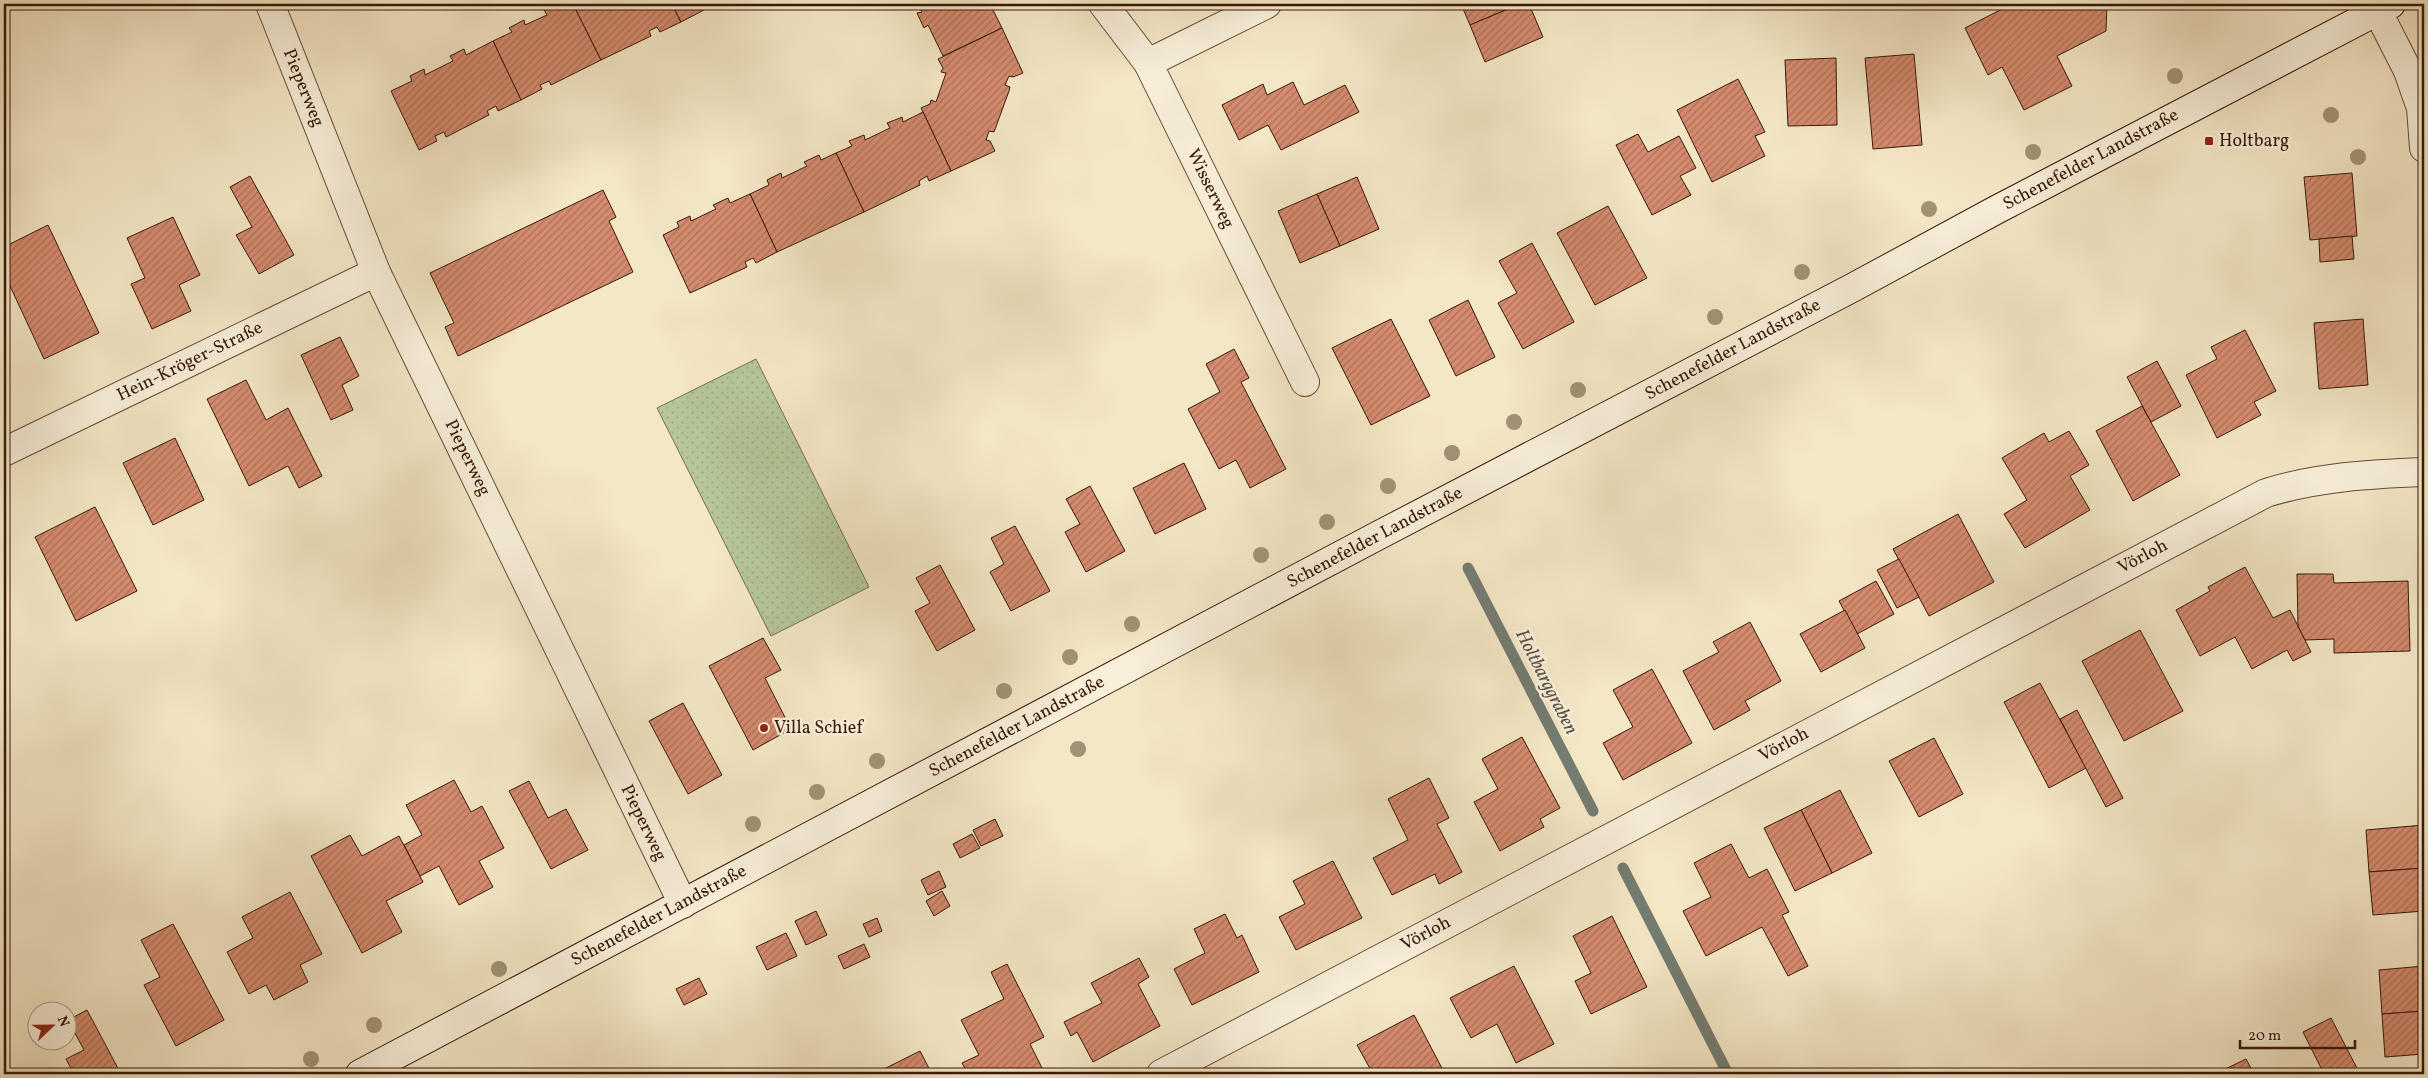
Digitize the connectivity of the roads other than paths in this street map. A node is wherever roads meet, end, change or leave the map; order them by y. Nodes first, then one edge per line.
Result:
1 (270, 4) edge
2 (1103, 4) edge
3 (1267, 4) edge
4 (2384, 7) edge
5 (1148, 63) junction
6 (2424, 148) edge
7 (376, 272) junction
8 (1305, 382) dead end
9 (4, 452) edge
10 (2424, 472) edge
11 (683, 904) junction
12 (360, 1074) edge
13 (1162, 1074) edge

1 - 7 street, Pieperweg
2 - 5 street, Wisserweg
3 - 5 street
4 - 6 street
4 - 11 street, Schenefelder Landstraße
5 - 8 street, Wisserweg
7 - 9 street, Hein-Kröger-Straße
7 - 11 street, Pieperweg
10 - 13 street, Vörloh
11 - 12 street, Schenefelder Landstraße

